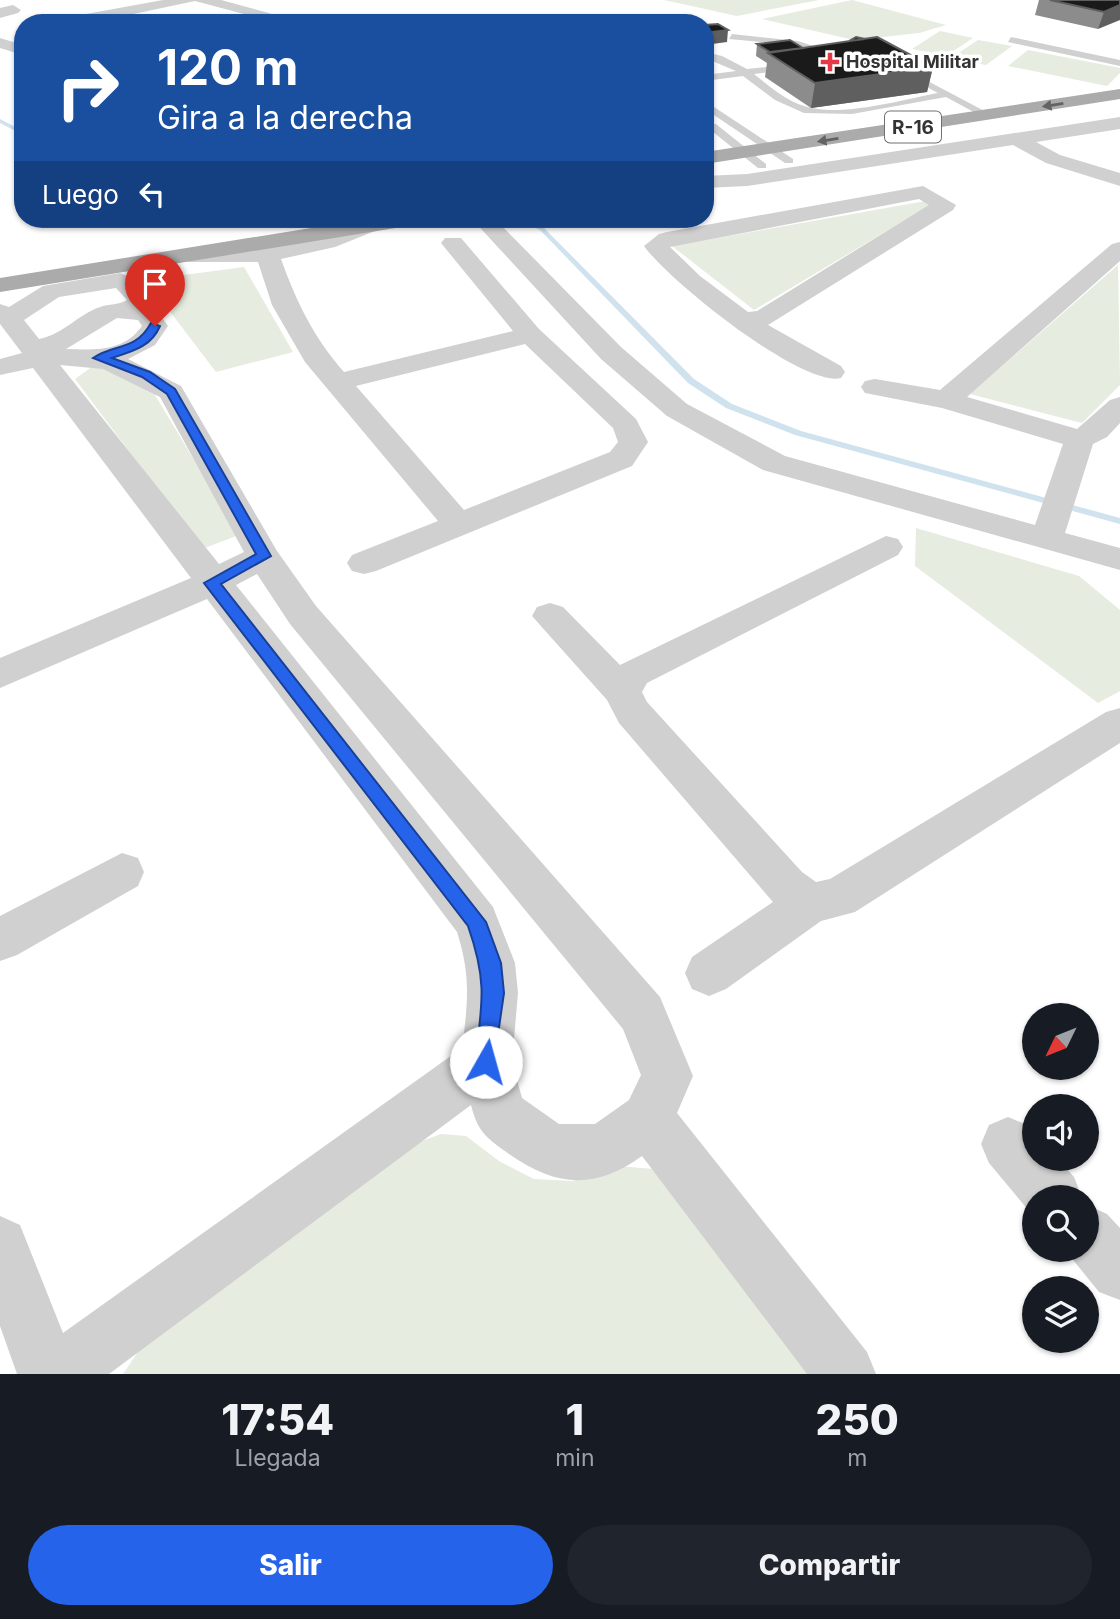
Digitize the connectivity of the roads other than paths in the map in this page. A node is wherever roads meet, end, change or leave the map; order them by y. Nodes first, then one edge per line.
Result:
1 (188, 0) edge
2 (202, 0) edge
3 (111, 14) edge
4 (260, 14) edge
5 (732, 37) dead end
6 (1011, 40) dead end
7 (714, 57) edge
8 (819, 62) edge
9 (1120, 62) edge
10 (807, 64) edge
11 (897, 68) edge
12 (744, 73) junction
13 (714, 77) edge
14 (1120, 94) edge
15 (944, 95) junction
16 (714, 111) edge
17 (1120, 113) edge
18 (987, 116) junction
19 (730, 123) junction
20 (1120, 123) edge
21 (714, 126) edge
22 (714, 132) edge
23 (1015, 138) junction
24 (745, 152) junction
25 (714, 157) edge
26 (766, 157) junction
27 (876, 161) junction
28 (714, 171) edge
29 (1114, 174) edge
30 (714, 182) edge
31 (923, 192) junction
32 (238, 228) edge
33 (348, 228) edge
34 (363, 228) edge
35 (491, 228) edge
36 (453, 243) dead end
37 (189, 255) junction
38 (1117, 255) edge
39 (268, 256) junction
40 (0, 268) edge
41 (53, 284) junction
42 (3, 305) edge
43 (131, 310) junction
44 (745, 320) junction
45 (530, 335) junction
46 (23, 357) edge
47 (98, 358) junction
48 (831, 372) dead end
49 (339, 382) junction
50 (875, 387) dead end
51 (946, 401) junction
52 (1120, 406) edge
53 (1080, 439) junction
54 (1056, 514) junction
55 (457, 523) junction
56 (886, 547) dead end
57 (1083, 549) junction
58 (264, 556) junction
59 (1120, 559) edge
60 (364, 563) dead end
61 (1120, 580) edge
62 (212, 583) junction
63 (550, 616) dead end
64 (0, 674) edge
65 (622, 691) junction
66 (1120, 723) edge
67 (122, 872) dead end
68 (810, 903) junction
69 (0, 940) edge
70 (709, 973) dead end
71 (486, 1062) junction
72 (648, 1119) junction
73 (1007, 1144) dead end
74 (1043, 1185) edge
75 (0, 1245) edge
76 (1099, 1247) edge
77 (1120, 1271) edge
78 (48, 1374) edge
79 (58, 1374) edge
80 (845, 1374) edge

1 - 3 street
2 - 4 street
5 - 8 lane
6 - 9 lane
7 - 12 lane
10 - 12 lane
11 - 15 lane
12 - 13 lane
12 - 15 lane
14 -> 18 main road, R-16
15 - 18 lane
16 - 19 lane
17 - 26 main road, R-16
18 -> 26 main road, R-16
19 - 21 lane
19 - 26 lane
20 - 23 street
22 - 24 lane
23 - 27 street
23 - 29 street
24 - 25 main road, R-16
24 - 26 main road, R-16
26 - 28 main road, R-16
27 - 30 street
27 - 31 street
31 - 44 street
31 - 44 street
32 - 40 main road
33 - 37 main road
34 - 39 street
35 - 54 street
36 - 45 street
37 - 39 street
37 - 41 main road
38 - 51 street
39 - 49 street
41 - 42 street
41 - 42 main road
41 - 43 street
42 - 46 street
43 - 46 street
43 - 47 street
44 - 48 street
45 - 49 street
45 - 55 street
46 - 47 street
46 - 62 street
47 - 58 street
49 - 55 street
50 - 51 street
51 - 53 street
52 - 53 street
53 - 54 street
54 - 57 street
55 - 60 street
56 - 65 street
57 - 59 street
57 - 61 street
58 - 62 street
58 - 72 street
62 - 64 street
62 - 71 street
63 - 65 street
65 - 68 street
66 - 68 street
67 - 69 street
68 - 70 street
71 - 72 street
71 - 79 street
72 - 80 street
73 - 74 street
75 - 78 street
76 - 77 street

